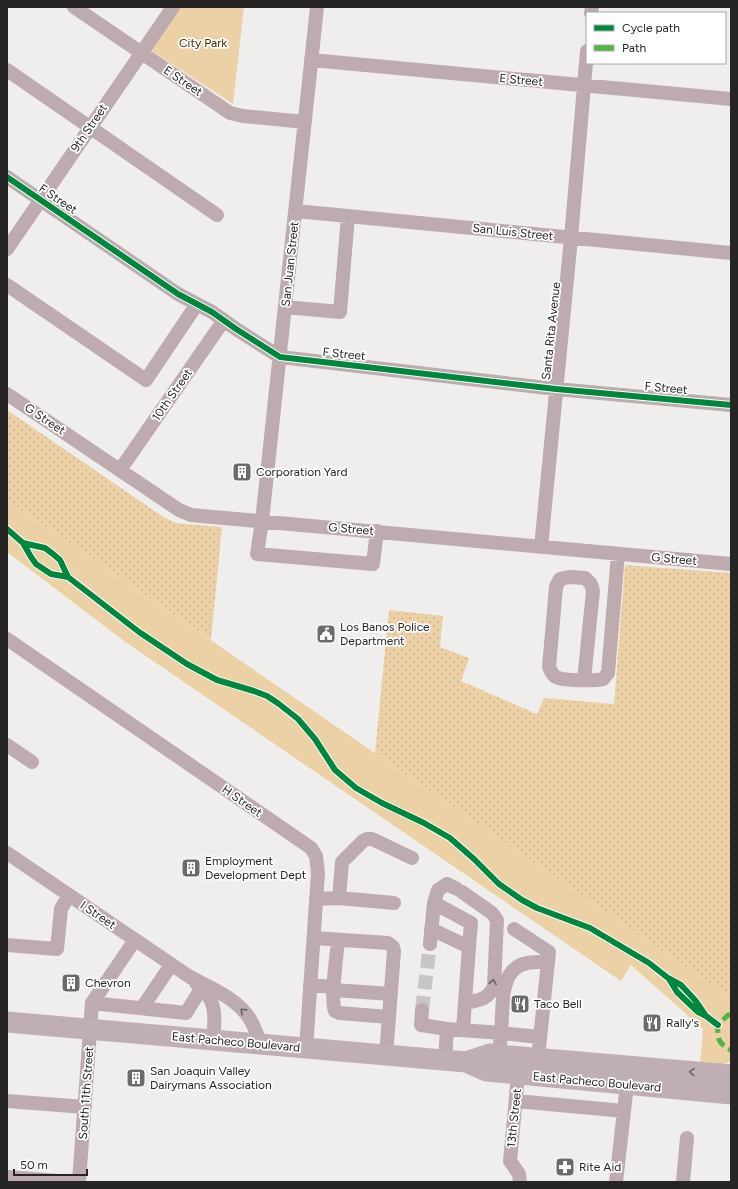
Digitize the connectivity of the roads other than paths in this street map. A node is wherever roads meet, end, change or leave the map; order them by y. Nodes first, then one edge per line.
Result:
1 (74, 7) edge
2 (173, 7) edge
3 (317, 7) edge
4 (141, 52) junction
5 (311, 60) junction
6 (586, 60) edge
7 (7, 70) edge
8 (583, 86) junction
9 (731, 99) edge
10 (305, 122) junction
11 (90, 127) junction
12 (7, 177) edge
13 (40, 200) junction
14 (296, 211) junction
15 (217, 215) dead end
16 (348, 216) junction
17 (571, 238) junction
18 (7, 249) edge
19 (731, 253) edge
20 (7, 285) edge
21 (197, 304) junction
22 (285, 307) junction
23 (224, 320) junction
24 (280, 357) junction
25 (556, 389) junction
26 (7, 394) edge
27 (731, 404) edge
28 (120, 470) junction
29 (262, 520) junction
30 (376, 531) junction
31 (541, 547) junction
32 (618, 554) junction
33 (731, 564) edge
34 (7, 639) edge
35 (584, 680) junction
36 (7, 745) edge
37 (32, 762) dead end
38 (7, 852) edge
39 (412, 858) dead end
40 (69, 895) junction
41 (339, 898) junction
42 (316, 899) junction
43 (394, 903) dead end
44 (434, 903) junction
45 (431, 929) junction
46 (514, 929) dead end
47 (314, 938) junction
48 (135, 940) junction
49 (338, 940) junction
50 (7, 944) edge
51 (430, 944) tunnel mouth
52 (469, 947) junction
53 (548, 963) junction
54 (171, 965) junction
55 (190, 978) junction
56 (310, 985) junction
57 (334, 988) junction
58 (201, 989) junction
59 (391, 994) junction
60 (92, 1003) junction
61 (465, 1003) junction
62 (142, 1008) junction
63 (422, 1010) tunnel mouth
64 (389, 1017) junction
65 (7, 1022) edge
66 (90, 1029) junction
67 (448, 1029) junction
68 (463, 1030) junction
69 (501, 1033) junction
70 (540, 1037) junction
71 (213, 1040) junction
72 (261, 1044) junction
73 (306, 1049) junction
74 (499, 1055) junction
75 (386, 1056) junction
76 (538, 1058) junction
77 (445, 1061) junction
78 (466, 1062) junction
79 (594, 1064) junction
80 (518, 1075) junction
81 (731, 1075) edge
82 (627, 1085) junction
83 (731, 1094) edge
84 (7, 1101) edge
85 (516, 1101) junction
86 (85, 1107) junction
87 (624, 1111) junction
88 (687, 1138) dead end
89 (7, 1177) edge
90 (73, 1182) edge
91 (79, 1182) edge
92 (520, 1182) edge
93 (616, 1182) edge
94 (683, 1182) edge

1 - 4 street, E Street
2 - 4 street, 9th Street
3 - 5 street, San Juan Street
4 - 10 street, E Street
4 - 11 street, 9th Street
5 - 8 street, E Street
5 - 10 street, San Juan Street
6 - 8 street, Santa Rita Avenue
7 - 11 street
8 - 9 street, E Street
8 - 17 street, Santa Rita Avenue
10 - 14 street, San Juan Street
11 - 13 street, 9th Street
11 - 15 street
12 - 13 street, F Street
13 - 18 street, 9th Street
13 - 21 street, F Street
14 - 16 street, San Luis Street
14 - 22 street, San Juan Street
16 - 17 street, San Luis Street
16 - 22 street
17 - 19 street, San Luis Street
17 - 25 street, Santa Rita Avenue
20 - 21 street
21 - 23 street, F Street
22 - 24 street, San Juan Street
23 - 24 street, F Street
23 - 28 street, 10th Street
24 - 25 street, F Street
24 - 29 street, San Juan Street
25 - 27 street, F Street
25 - 31 street, Santa Rita Avenue
26 - 28 street, G Street
28 - 29 street, G Street
29 - 30 street, G Street
29 - 30 street, San Juan Street
30 - 31 street, G Street
31 - 32 street, G Street
32 - 33 street, G Street
32 - 35 street
34 - 42 street, H Street
35 - 35 street
36 - 37 street
38 - 40 street, I Street
39 - 41 street
40 - 48 street, I Street
40 - 50 street
41 - 42 street
41 - 43 street
42 - 47 street, H Street
44 - 45 street
44 - 52 street
61 -> 44 street
45 - 51 street
45 - 52 street
46 - 53 street
47 - 49 street
47 - 56 street, H Street
48 - 54 street, I Street
48 - 60 street
49 - 57 street
49 - 59 street
52 - 61 street
53 - 69 street
53 - 70 street
54 - 55 street, I Street
54 - 62 street
55 - 58 street, I Street
72 -> 55 street, I Street
56 - 57 street
56 - 73 street, H Street
57 - 59 street
57 - 64 street
58 - 62 street
58 - 71 street, I Street
59 - 64 street
60 - 62 street
60 - 66 street, South 11th Street
61 - 68 street
63 - 67 street
64 - 75 street
65 - 66 highway, East Pacheco Boulevard
66 - 71 highway, East Pacheco Boulevard
66 - 86 street, South 11th Street
67 - 68 street
67 - 77 street
68 - 69 street
69 - 70 street
69 - 74 street
70 - 76 street
71 - 72 highway, East Pacheco Boulevard
72 - 73 highway, East Pacheco Boulevard
73 - 75 highway, East Pacheco Boulevard
74 - 76 highway, East Pacheco Boulevard
74 - 78 highway, East Pacheco Boulevard
75 - 77 highway, East Pacheco Boulevard
76 - 79 highway, East Pacheco Boulevard
77 - 78 highway, East Pacheco Boulevard
78 - 80 highway, East Pacheco Boulevard
79 - 80 highway
81 -> 79 highway, East Pacheco Boulevard
80 - 82 highway, East Pacheco Boulevard
80 - 85 street, 13th Street
82 - 83 highway, East Pacheco Boulevard
82 - 87 street
84 - 86 street
85 - 87 street
85 - 92 street, 13th Street
86 - 91 street, South 11th Street
87 - 93 street
88 - 94 street
89 - 90 street

